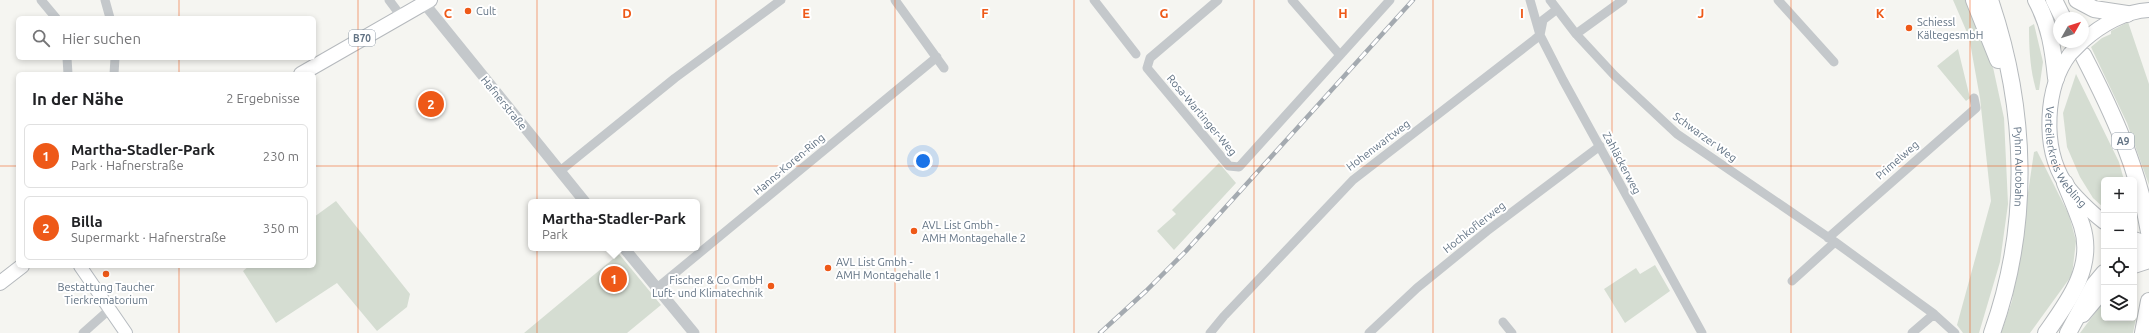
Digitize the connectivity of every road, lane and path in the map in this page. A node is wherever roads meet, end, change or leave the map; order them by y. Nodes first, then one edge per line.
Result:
1 (41, 0) edge
2 (105, 0) edge
3 (389, 0) edge
4 (781, 0) edge
5 (895, 0) edge
6 (1094, 0) edge
7 (1218, 0) edge
8 (1292, 0) edge
9 (1390, 0) edge
10 (1530, 0) edge
11 (1550, 0) edge
12 (1623, 0) edge
13 (1778, 0) edge
14 (1974, 0) edge
15 (1990, 0) edge
16 (2036, 0) edge
17 (2054, 0) edge
18 (2077, 0) edge
19 (427, 2) edge
20 (1556, 10) junction
21 (2149, 10) edge
22 (2061, 12) edge
23 (2127, 14) junction
24 (54, 16) edge
25 (109, 16) edge
26 (401, 16) junction
27 (1576, 34) junction
28 (1540, 35) junction
29 (2089, 39) edge
30 (2079, 48) edge
31 (2082, 48) edge
32 (1136, 54) dead end
33 (1340, 55) junction
34 (937, 57) junction
35 (67, 60) edge
36 (114, 60) edge
37 (1834, 62) dead end
38 (944, 68) dead end
39 (68, 72) edge
40 (114, 72) edge
41 (304, 72) edge
42 (2056, 78) junction
43 (1974, 98) dead end
44 (2017, 109) junction
45 (1600, 146) junction
46 (560, 171) junction
47 (2065, 183) junction
48 (583, 199) edge
49 (2101, 219) edge
50 (1832, 240) junction
51 (2141, 250) edge
52 (626, 251) edge
53 (19, 268) edge
54 (81, 268) edge
55 (2101, 277) edge
56 (1792, 281) dead end
57 (0, 283) edge
58 (657, 288) junction
59 (2101, 294) edge
60 (2149, 301) edge
61 (110, 309) junction
62 (1934, 314) junction
63 (1503, 322) dead end
64 (2069, 332) edge
65 (84, 333) edge
66 (126, 333) edge
67 (694, 333) edge
68 (1210, 333) edge
69 (1369, 333) edge
70 (1512, 333) edge
71 (1702, 333) edge
72 (1912, 333) edge
73 (1955, 333) edge
74 (1992, 333) edge
75 (2046, 333) edge
76 (2143, 333) edge

1 - 24 street
2 - 25 street
3 - 26 street
4 - 46 street
5 - 34 street
6 - 32 street
7 - 33 street, Rosa-Wartinger-Weg
8 - 33 street
9 - 33 street, Rosa-Wartinger-Weg
10 - 28 street, Zahläckerweg
11 - 20 street, Schwarzer Weg
12 - 27 street
13 - 37 street
14 - 44 highway
15 - 44 highway, Pyhrn Autobahn
16 - 42 highway
17 - 22 highway
18 - 23 highway
19 - 26 main road, B70
19 - 46 street, Hafnerstraße
20 - 27 street, Schwarzer Weg
20 - 28 street
21 - 23 main road, Verteilerkreis Webling
23 - 29 main road, Verteilerkreis Webling
26 - 41 main road, B70
27 - 50 street, Schwarzer Weg
28 - 45 street, Zahläckerweg
28 - 68 street, Hohenwartweg
30 - 42 main road, Verteilerkreis Webling
31 - 51 highway, A9
34 - 38 street
34 - 58 street, Hanns-Koren-Ring
35 - 39 street
36 - 40 street
42 - 47 main road, Verteilerkreis Webling
43 - 50 street, Primelweg
44 - 74 highway, Pyhrn Autobahn
45 - 69 street, Hochkoflerweg
45 - 71 street, Zahläckerweg
46 - 48 street, Hafnerstraße
47 - 49 main road, Verteilerkreis Webling
47 - 75 highway
50 - 56 street
50 - 62 street, Schwarzer Weg
52 - 58 street
53 - 57 main road
54 - 61 main road
55 - 64 highway
58 - 67 street
59 - 64 main road
60 - 76 highway
61 - 65 street
61 - 66 main road
62 - 72 street
62 - 73 street, Schwarzer Weg
63 - 70 street

